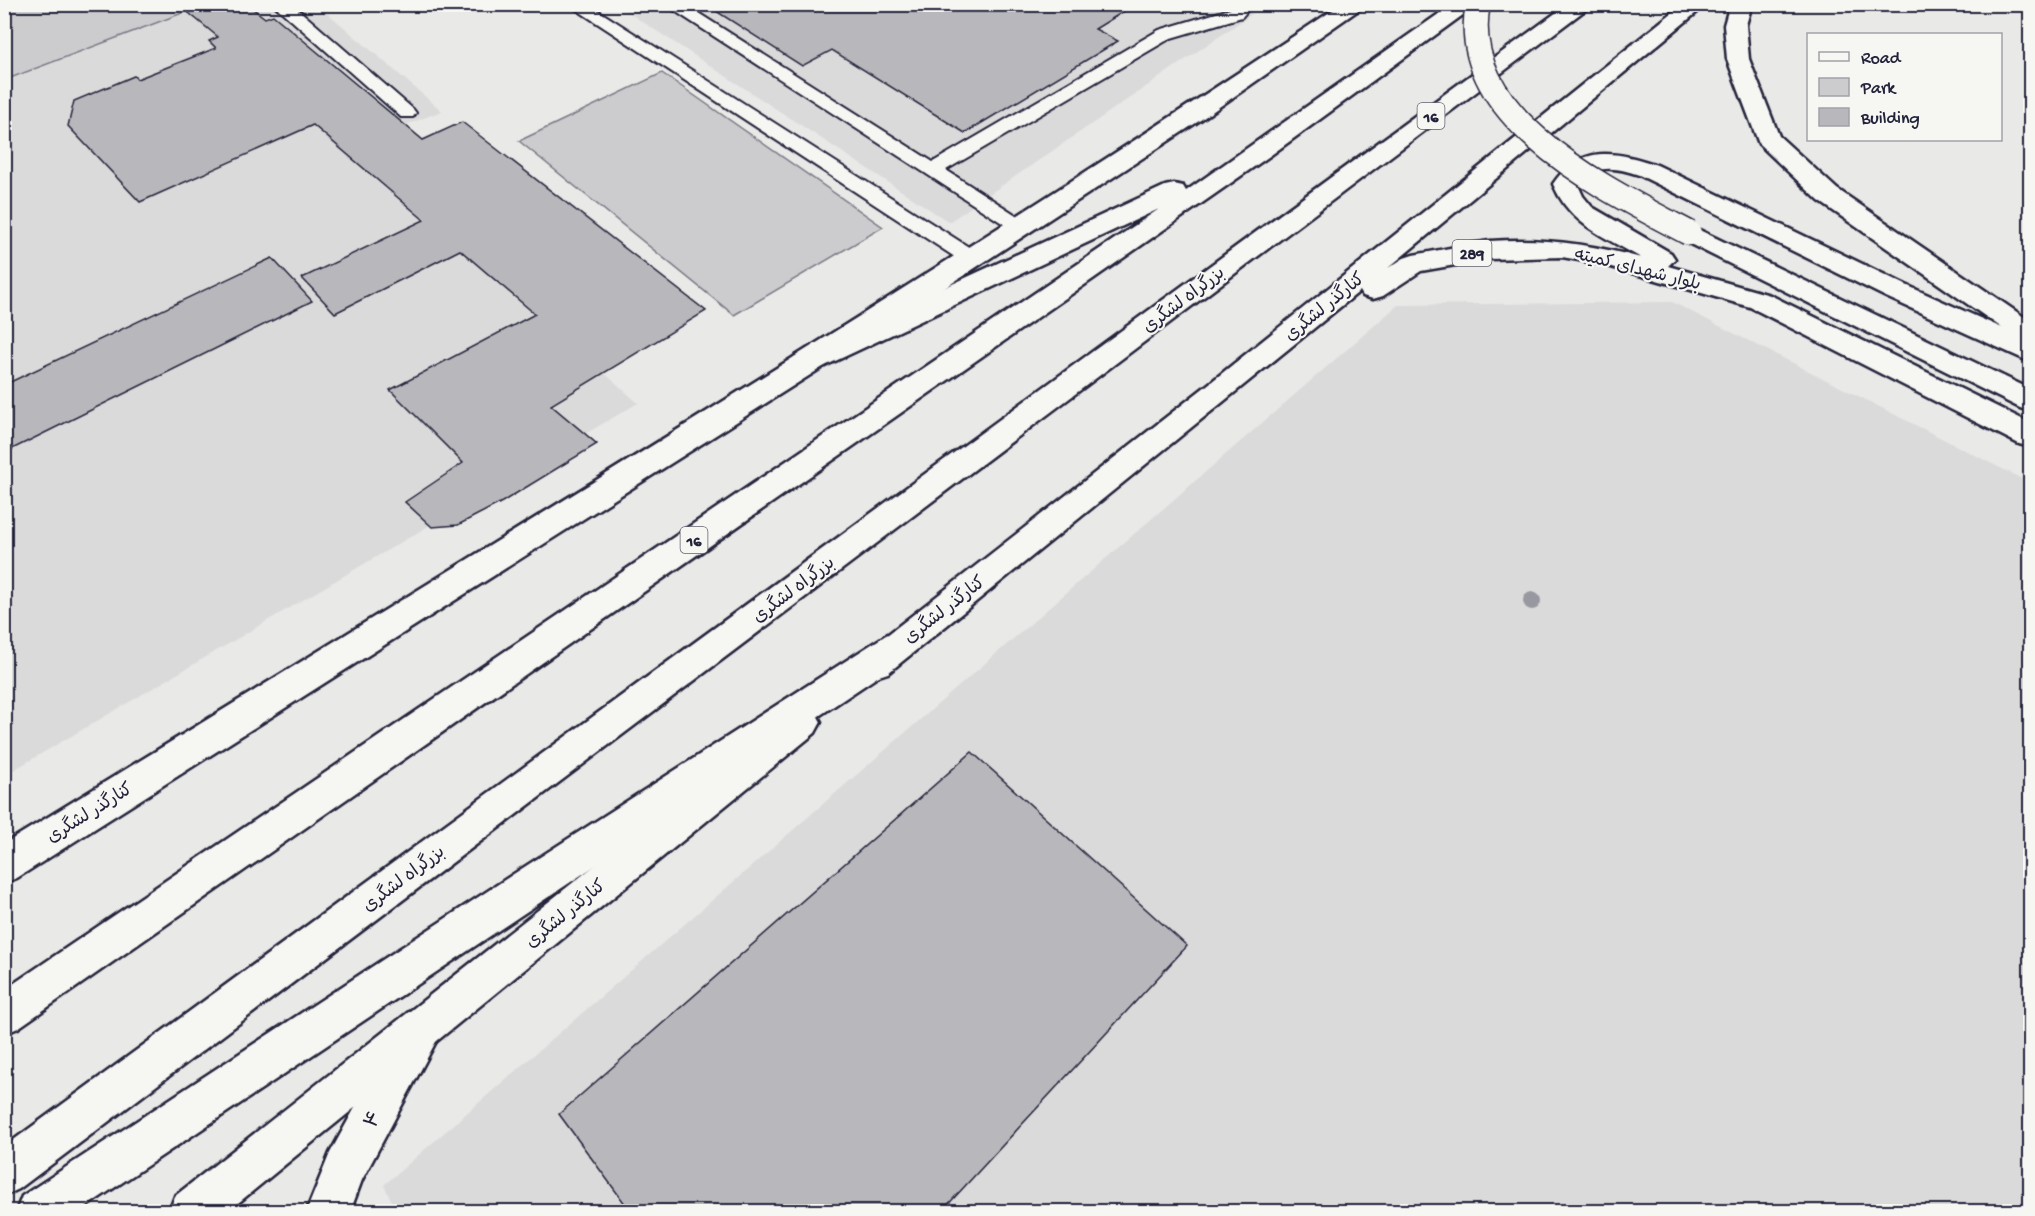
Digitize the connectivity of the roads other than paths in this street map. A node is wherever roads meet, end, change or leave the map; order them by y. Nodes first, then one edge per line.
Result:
1 (281, 4) edge
2 (576, 4) edge
3 (672, 4) edge
4 (1245, 4) edge
5 (1357, 4) edge
6 (1468, 4) edge
7 (1478, 4) edge
8 (1582, 4) edge
9 (1697, 4) edge
10 (1741, 4) edge
11 (407, 113) dead end
12 (1262, 150) junction
13 (933, 170) junction
14 (1020, 226) junction
15 (970, 258) junction
16 (1760, 301) junction
17 (2031, 334) edge
18 (2031, 352) edge
19 (804, 364) junction
20 (1216, 393) junction
21 (2031, 401) edge
22 (2031, 436) edge
23 (898, 645) junction
24 (4, 865) edge
25 (4, 1014) edge
26 (422, 1029) junction
27 (4, 1174) edge
28 (38, 1212) edge
29 (191, 1212) edge
30 (328, 1212) edge

1 - 11 lane
2 - 15 lane
3 - 13 lane
4 - 13 lane
5 - 14 main road, کنارگذر لشگری
6 - 12 main road, 16
7 - 21 main road, bridge
8 - 27 main road, بزرگراه لشگری / 16
9 - 20 main road, کنارگذر لشگری
10 - 17 main road
12 - 19 main road
12 - 25 main road, 16
13 - 14 lane
14 - 15 main road, کنارگذر لشگری
15 - 19 main road, کنارگذر لشگری
16 - 18 main road
16 - 20 main road, بلوار شهدای کمیته / 289
16 - 22 main road, بلوار شهدای کمیته / 289
19 - 24 main road, کنارگذر لشگری
20 - 23 main road, کنارگذر لشگری
23 - 26 main road, کنارگذر لشگری
23 - 28 main road
26 - 29 main road, کنارگذر لشگری
26 - 30 main road, ۴

